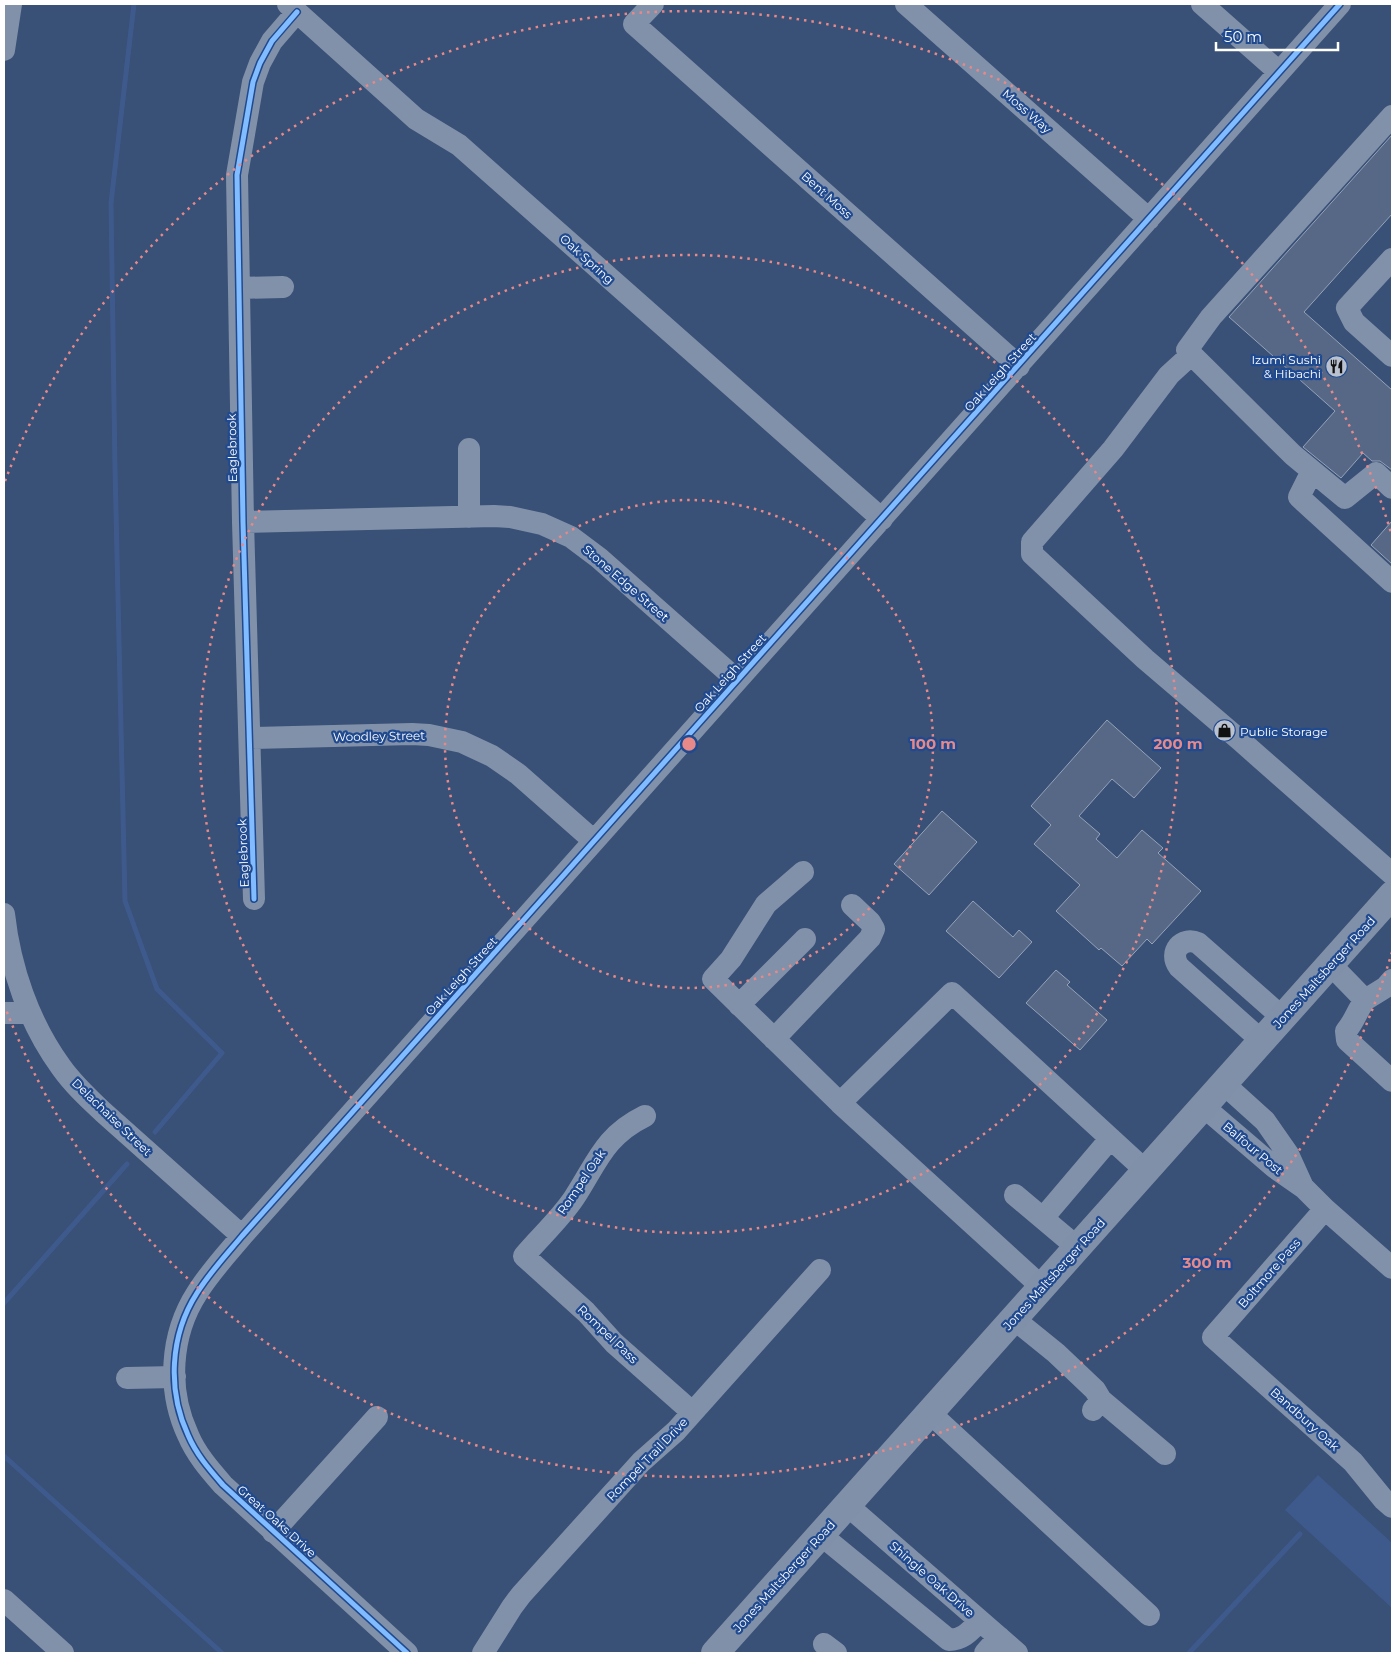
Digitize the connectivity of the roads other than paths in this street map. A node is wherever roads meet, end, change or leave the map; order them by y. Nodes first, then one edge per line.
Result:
1 (11, 4) edge
2 (653, 4) edge
3 (906, 4) edge
4 (1202, 4) edge
5 (1340, 4) edge
6 (292, 8) edge
7 (4, 50) edge
8 (1279, 72) junction
9 (1392, 116) edge
10 (1149, 219) junction
11 (1392, 259) edge
12 (283, 287) dead end
13 (239, 288) junction
14 (1192, 354) junction
15 (1392, 356) edge
16 (1019, 366) junction
17 (469, 449) dead end
18 (1312, 471) junction
19 (1392, 488) edge
20 (469, 517) junction
21 (882, 520) junction
22 (243, 522) junction
23 (1392, 582) edge
24 (737, 680) junction
25 (250, 738) junction
26 (594, 841) junction
27 (804, 872) dead end
28 (1392, 874) edge
29 (1392, 895) edge
30 (254, 898) dead end
31 (852, 905) dead end
32 (4, 914) edge
33 (805, 939) dead end
34 (1330, 965) junction
35 (1392, 980) edge
36 (1365, 1000) junction
37 (739, 1005) junction
38 (4, 1013) edge
39 (30, 1013) junction
40 (1282, 1018) junction
41 (774, 1039) junction
42 (1262, 1042) junction
43 (1392, 1081) edge
44 (1224, 1084) junction
45 (840, 1103) junction
46 (1204, 1107) junction
47 (645, 1116) dead end
48 (1110, 1139) junction
49 (1146, 1172) junction
50 (1304, 1188) junction
51 (1015, 1195) dead end
52 (1325, 1209) junction
53 (1042, 1218) junction
54 (242, 1236) junction
55 (1078, 1248) junction
56 (524, 1256) joint
57 (1392, 1268) edge
58 (820, 1270) dead end
59 (1042, 1287) junction
60 (1014, 1319) junction
61 (1213, 1337) joint
62 (175, 1377) junction
63 (127, 1378) dead end
64 (692, 1412) junction
65 (930, 1413) junction
66 (377, 1417) dead end
67 (1165, 1454) dead end
68 (848, 1505) junction
69 (1392, 1507) edge
70 (273, 1532) junction
71 (821, 1535) junction
72 (4, 1600) edge
73 (1149, 1616) dead end
74 (980, 1621) junction
75 (992, 1645) edge
76 (64, 1653) edge
77 (408, 1653) edge
78 (483, 1653) edge
79 (716, 1653) edge
80 (1017, 1653) edge

1 - 7 street
2 - 16 street, Bent Moss
3 - 10 street, Moss Way
4 - 8 street
5 - 8 street, Oak Leigh Street
6 - 13 street, Eaglebrook
6 - 21 street, Oak Spring
8 - 10 street, Oak Leigh Street
9 - 14 street
10 - 16 street, Oak Leigh Street
11 - 15 street
12 - 13 street
13 - 22 street, Eaglebrook
14 - 18 street
14 - 28 street
16 - 21 street, Oak Leigh Street
17 - 20 street
18 - 19 street
18 - 23 street
20 - 22 street, Stone Edge Street
20 - 24 street, Stone Edge Street
21 - 24 street, Oak Leigh Street
22 - 25 street, Eaglebrook
24 - 26 street, Oak Leigh Street
25 - 26 street, Woodley Street
25 - 30 street, Eaglebrook
26 - 54 street, Oak Leigh Street
27 - 37 street
29 - 34 main road, Jones Maltsberger Road
31 - 41 street
32 - 39 street, Delachaise Street
33 - 37 street
34 - 36 street
34 - 40 main road, Jones Maltsberger Road
35 - 36 street
36 - 43 street
37 - 41 street
38 - 39 street
39 - 54 street, Delachaise Street
40 - 42 main road, Jones Maltsberger Road
40 - 42 street
41 - 45 street
42 - 44 main road, Jones Maltsberger Road
44 - 46 main road, Jones Maltsberger Road
44 - 50 street, Balfour Post
45 - 48 street
45 - 59 street
46 - 49 main road, Jones Maltsberger Road
46 - 50 street, Balfour Post
47 - 56 street, Rompel Oak
48 - 49 street
48 - 53 street
49 - 55 main road, Jones Maltsberger Road
50 - 52 street, Balfour Post
51 - 53 street
52 - 57 street, Balfour Post
52 - 61 street, Boltmore Pass
53 - 55 street
54 - 62 street, Oak Leigh Street
55 - 59 main road, Jones Maltsberger Road
56 - 64 street, Rompel Pass
58 - 64 street, Rompel Trail Drive
59 - 60 main road, Jones Maltsberger Road
60 - 65 main road, Jones Maltsberger Road
60 - 67 street
61 - 69 street, Bandbury Oak
62 - 63 street
62 - 70 street, Great Oaks Drive
64 - 78 street, Rompel Trail Drive
65 - 68 main road, Jones Maltsberger Road
65 - 73 street
66 - 70 street
68 - 71 main road, Jones Maltsberger Road
68 - 74 street, Shingle Oak Drive
70 - 77 street, Great Oaks Drive
71 - 74 street
71 - 79 main road, Jones Maltsberger Road
72 - 76 street
74 - 75 street, Shingle Oak Drive
75 - 80 street, Shingle Oak Drive

